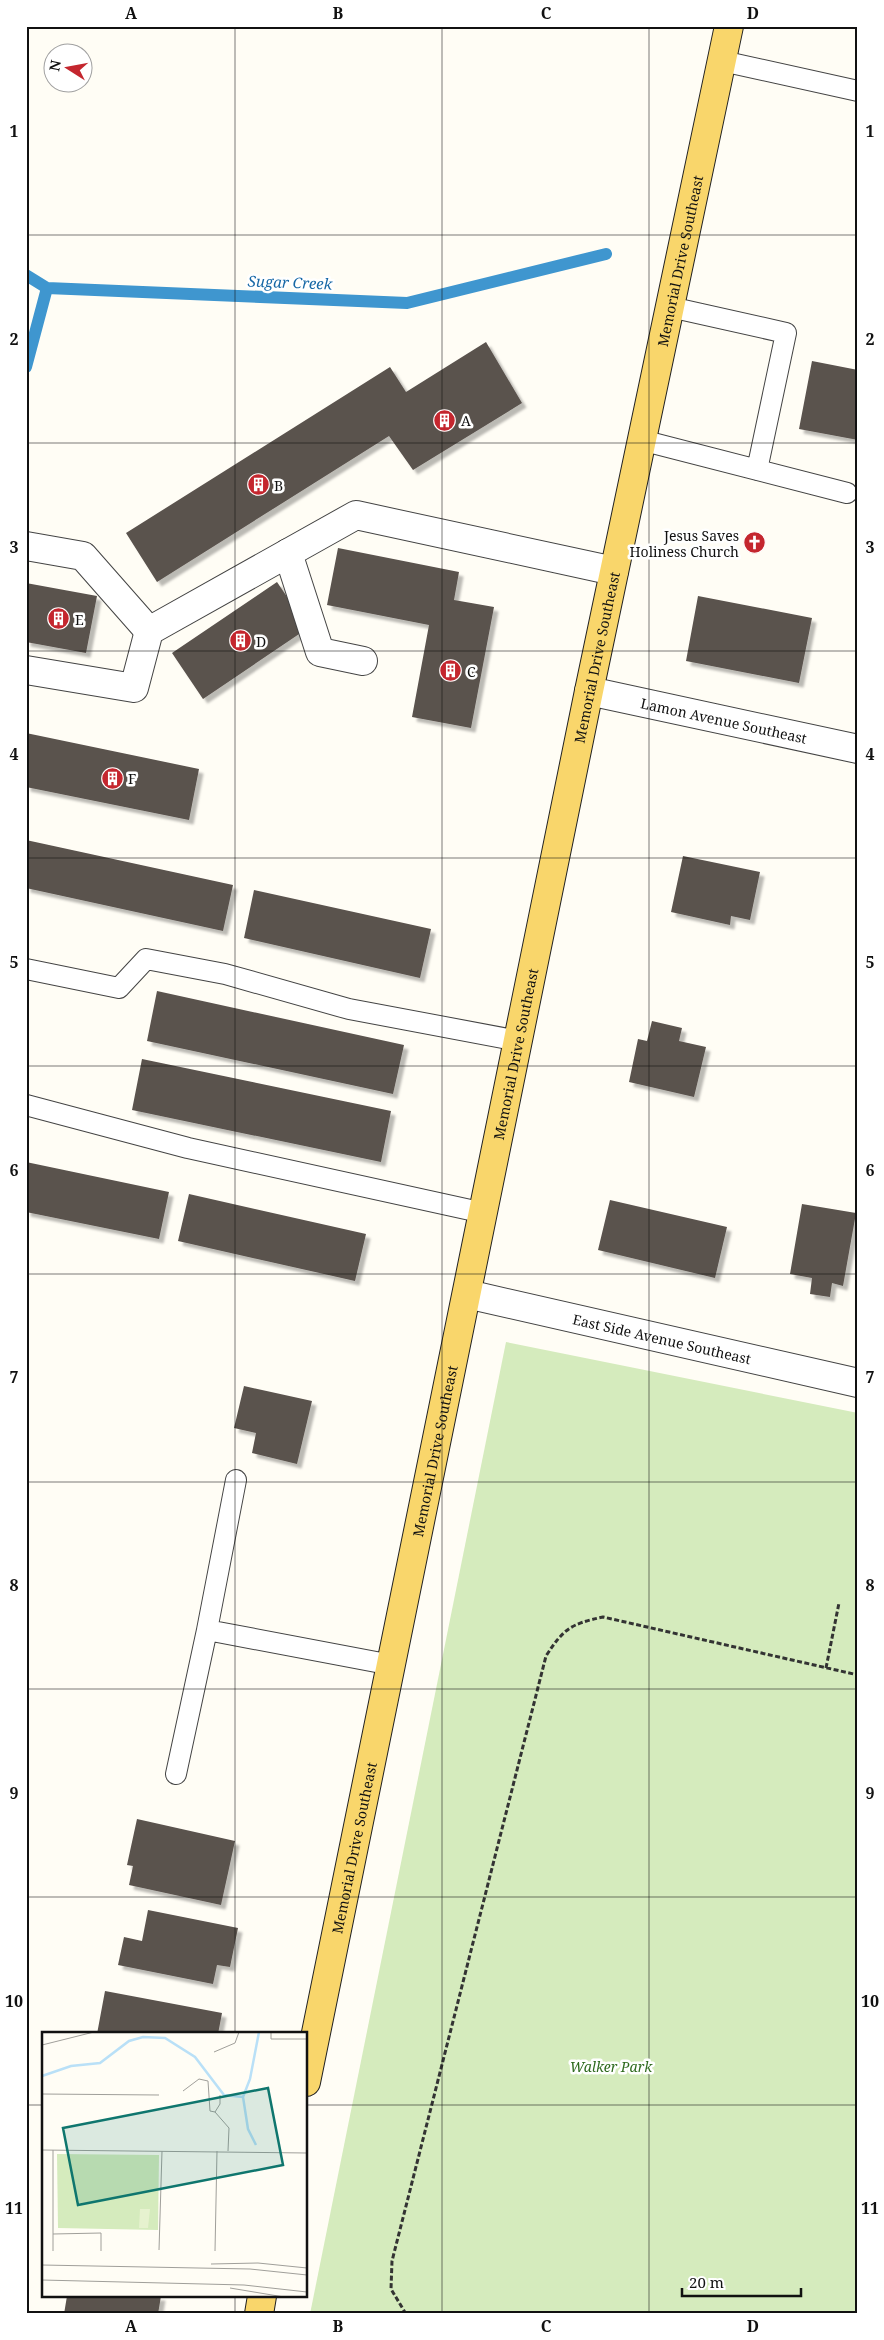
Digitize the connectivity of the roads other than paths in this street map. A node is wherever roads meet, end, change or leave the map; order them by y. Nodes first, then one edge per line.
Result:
1 (729, 26) edge
2 (722, 61) junction
3 (858, 91) edge
4 (670, 307) junction
5 (641, 440) junction
6 (757, 470) junction
7 (846, 493) dead end
8 (26, 546) edge
9 (288, 553) junction
10 (614, 571) junction
11 (149, 631) junction
12 (363, 661) dead end
13 (26, 670) edge
14 (588, 691) junction
15 (858, 750) edge
16 (26, 969) edge
17 (518, 1041) junction
18 (26, 1105) edge
19 (484, 1213) junction
20 (467, 1294) junction
21 (858, 1383) edge
22 (236, 1480) dead end
23 (207, 1630) junction
24 (392, 1665) junction
25 (176, 1774) dead end
26 (308, 2072) edge
27 (262, 2298) edge
28 (259, 2314) edge

1 - 2 main road, Memorial Drive Southeast
2 - 3 lane
2 - 4 main road, Memorial Drive Southeast
4 - 5 main road, Memorial Drive Southeast
4 - 6 lane
5 - 6 lane
5 - 10 main road, Memorial Drive Southeast
6 - 7 lane
8 - 11 street
9 - 10 street
9 - 11 street
9 - 12 street
10 - 14 main road, Memorial Drive Southeast
11 - 13 street
14 - 15 street, Lamon Avenue Southeast
14 - 17 main road, Memorial Drive Southeast
16 - 17 lane
17 - 19 main road, Memorial Drive Southeast
18 - 19 lane
19 - 20 main road, Memorial Drive Southeast
20 - 21 street, East Side Avenue Southeast
20 - 24 main road, Memorial Drive Southeast
22 - 23 lane
23 - 24 lane
23 - 25 lane
24 - 26 main road, Memorial Drive Southeast
27 - 28 main road

